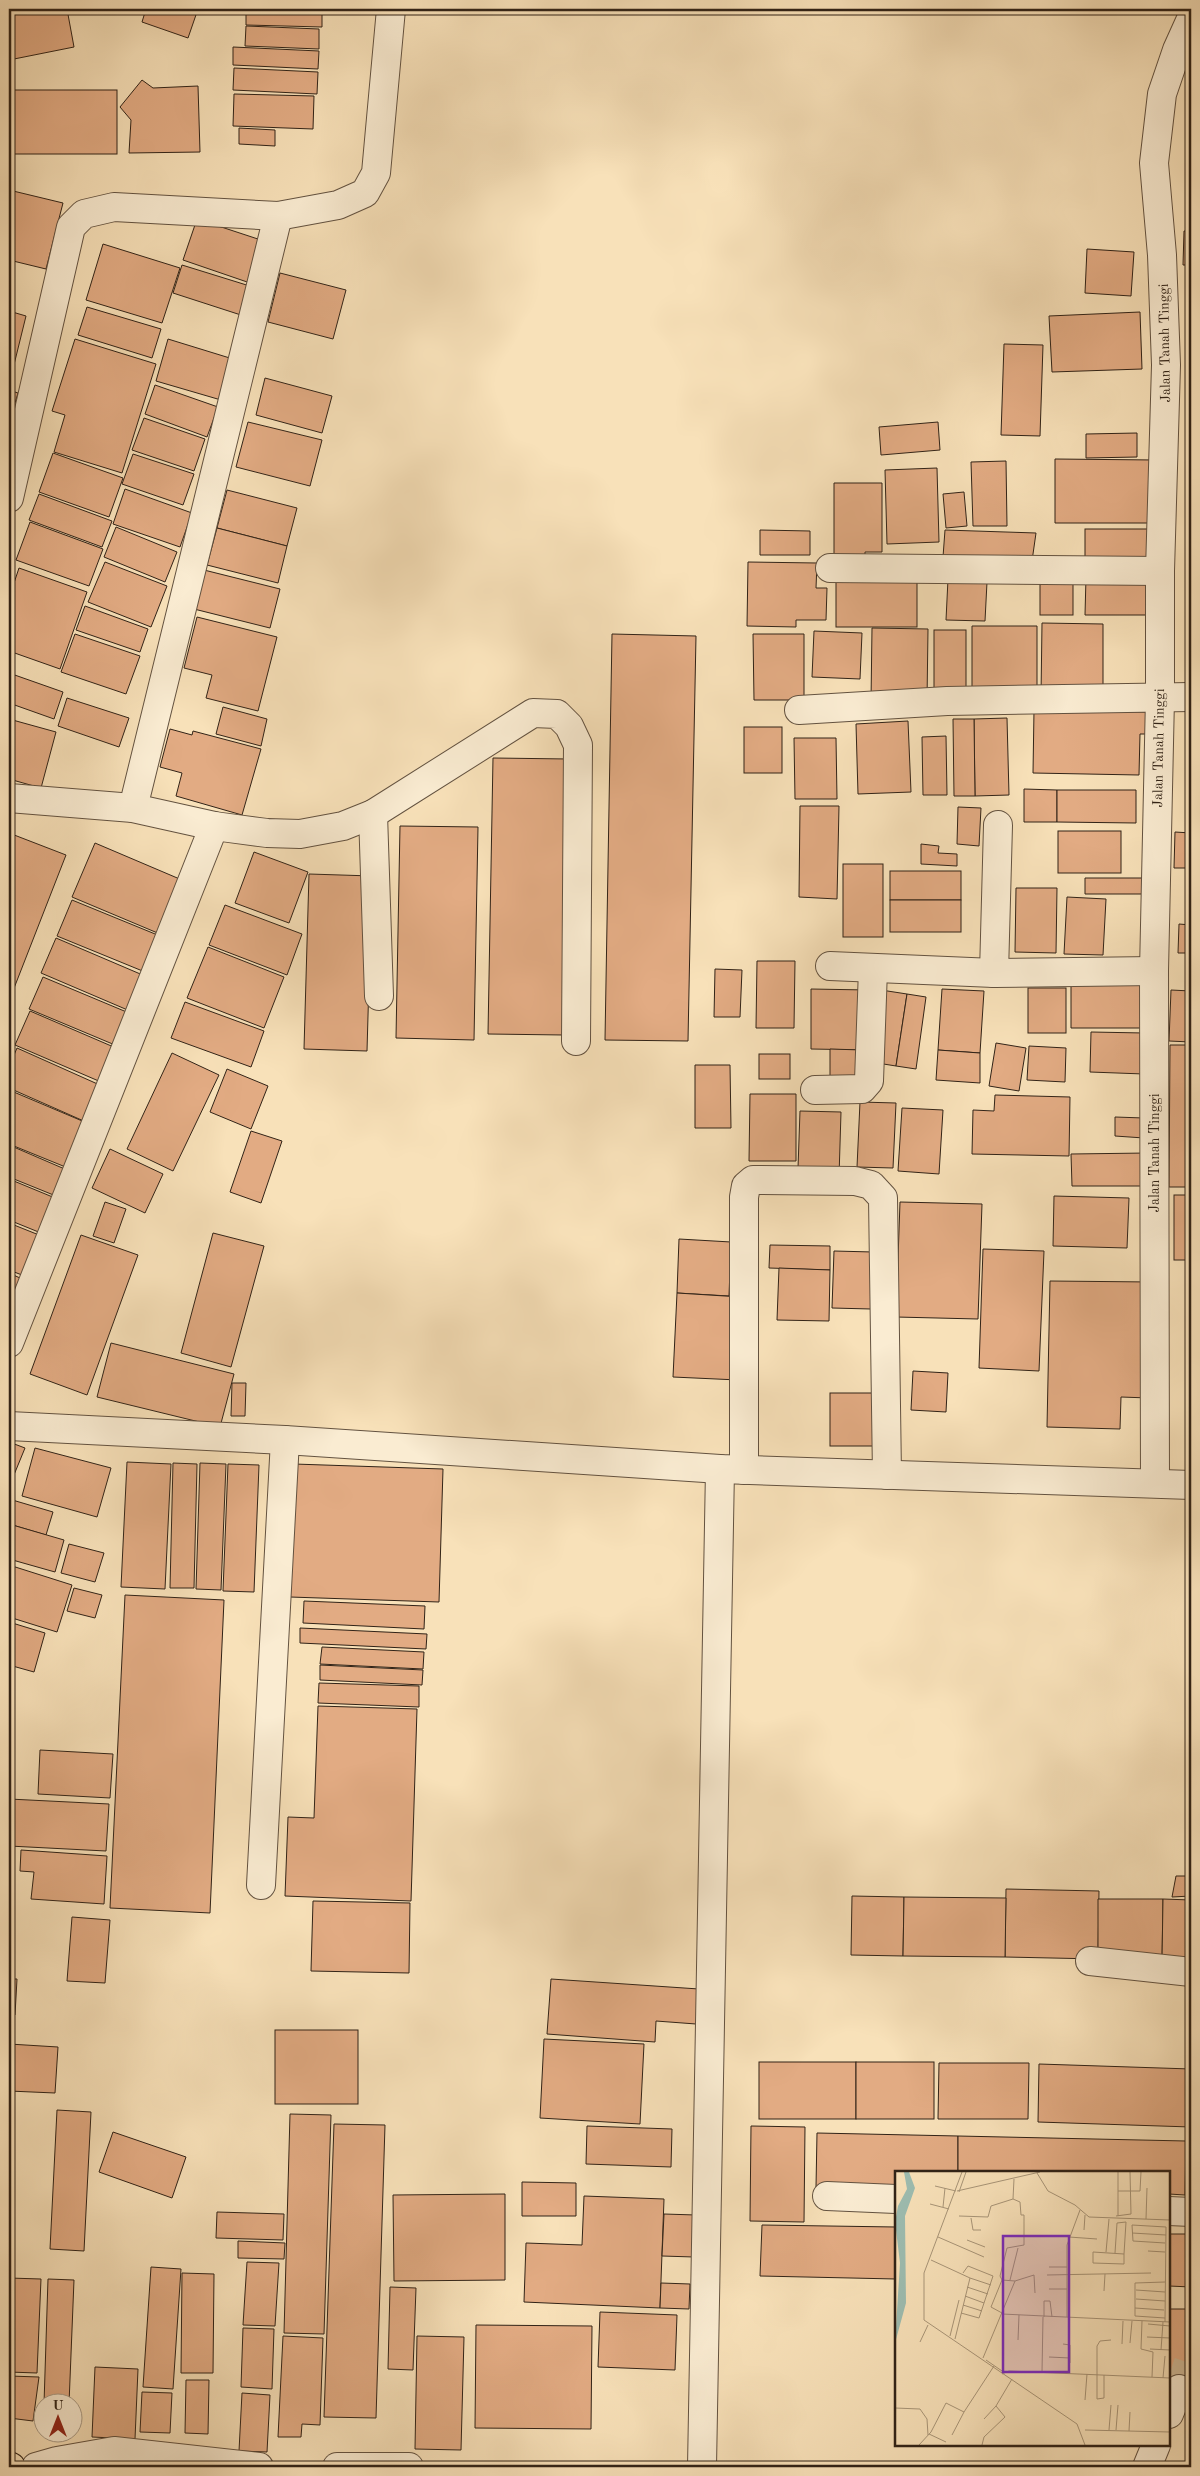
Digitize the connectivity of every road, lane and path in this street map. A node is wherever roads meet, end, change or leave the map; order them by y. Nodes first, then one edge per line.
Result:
1 (391, 9) edge
2 (1190, 25) edge
3 (278, 216) junction
4 (9, 498) edge
5 (830, 568) dead end
6 (1160, 571) junction
7 (1191, 697) edge
8 (1160, 698) junction
9 (799, 710) dead end
10 (9, 798) edge
11 (134, 808) junction
12 (373, 814) junction
13 (998, 824) dead end
14 (214, 826) junction
15 (830, 966) dead end
16 (873, 969) junction
17 (1154, 971) junction
18 (994, 973) junction
19 (379, 996) dead end
20 (576, 1041) dead end
21 (815, 1090) dead end
22 (9, 1343) edge
23 (9, 1426) edge
24 (286, 1440) junction
25 (732, 1469) junction
26 (887, 1475) junction
27 (1155, 1483) junction
28 (1191, 1485) edge
29 (261, 1884) dead end
30 (1090, 1961) dead end
31 (1191, 1972) edge
32 (827, 2196) dead end
33 (895, 2199) edge
34 (1170, 2211) edge
35 (1191, 2212) edge
36 (1179, 2388) tunnel mouth
37 (1170, 2411) edge
38 (1156, 2446) edge
39 (36, 2467) edge
40 (258, 2467) edge
41 (337, 2467) edge
42 (409, 2467) edge
43 (702, 2467) edge
44 (1147, 2467) edge

1 - 3 street
2 - 6 street, Jalan Tanah Tinggi
3 - 4 street
3 - 11 street
5 - 6 street
6 - 8 street, Jalan Tanah Tinggi
7 - 8 street
8 - 9 street
8 - 17 street, Jalan Tanah Tinggi
10 - 11 street
11 - 14 street
12 - 14 street
12 - 19 street
12 - 20 street
13 - 18 street
14 - 22 street
15 - 16 street
16 - 18 street
16 - 21 street
17 - 18 street
17 - 27 street, Jalan Tanah Tinggi
23 - 24 street
24 - 25 street
24 - 29 street
25 - 26 street
25 - 26 street
25 - 43 street
26 - 27 street
27 - 28 street
30 - 31 street
32 - 33 street
34 - 35 street
36 - 37 street
38 - 44 street
39 - 40 street
41 - 42 street

